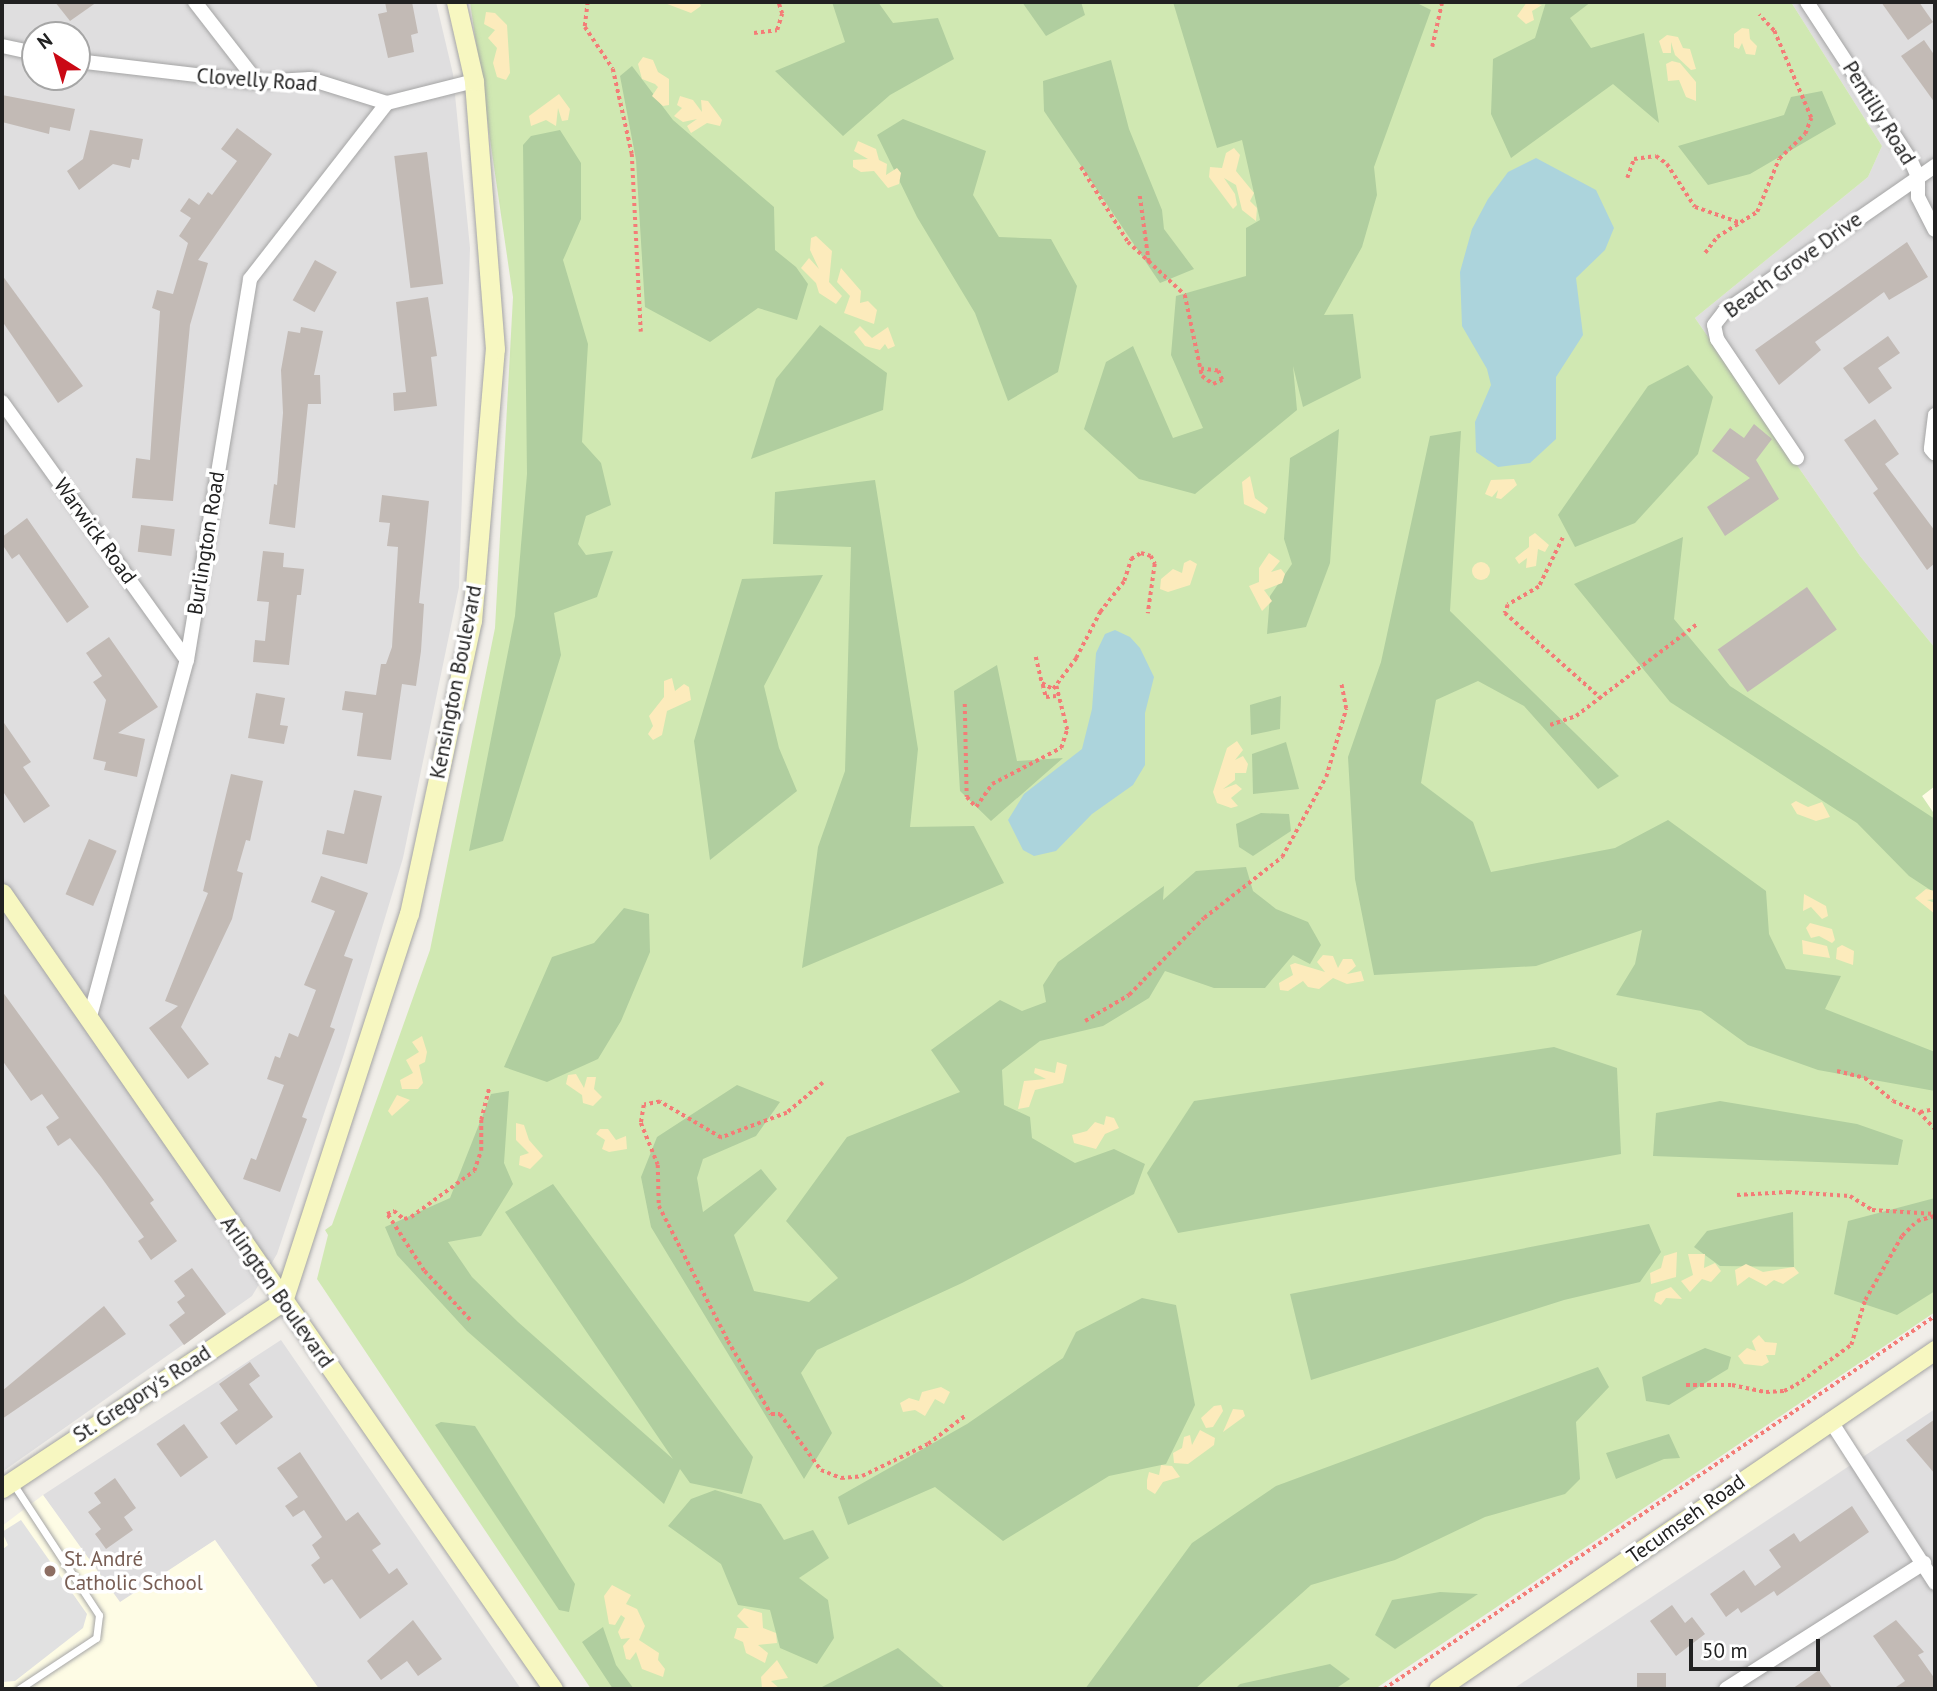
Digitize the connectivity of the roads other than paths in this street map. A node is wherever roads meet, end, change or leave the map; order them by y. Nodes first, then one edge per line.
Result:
1 (195, 2) edge
2 (456, 2) edge
3 (1807, 2) edge
4 (2, 46) edge
5 (21, 50) edge
6 (91, 63) edge
7 (474, 81) junction
8 (257, 82) junction
9 (387, 103) junction
10 (1935, 166) edge
11 (1918, 177) junction
12 (1935, 230) edge
13 (2, 402) edge
14 (1935, 415) edge
15 (1935, 454) edge
16 (1797, 458) dead end
17 (187, 660) junction
18 (2, 893) edge
19 (89, 1020) junction
20 (283, 1301) junction
21 (1935, 1350) edge
22 (1830, 1420) junction
23 (6, 1485) edge
24 (1924, 1563) junction
25 (1935, 1583) edge
26 (1443, 1688) edge
27 (19, 1689) edge
28 (553, 1689) edge
29 (1726, 1689) edge

1 - 8 street
2 - 7 street, Kensington Boulevard
3 - 11 street, Pentilly Road
4 - 5 street
6 - 8 street, Clovelly Road
7 - 9 street
7 - 20 street, Kensington Boulevard
8 - 9 street, Clovelly Road
9 - 17 street, Burlington Road
10 - 11 street, Beach Grove Drive
11 - 12 street, Pentilly Road
11 - 16 street, Beach Grove Drive
13 - 17 street, Warwick Road
14 - 15 street
17 - 19 street, Burlington Road
18 - 19 street, Arlington Boulevard
19 - 20 street, Arlington Boulevard
20 - 23 street, St. Gregory's Road
20 - 28 street, Arlington Boulevard
21 - 22 street, Tecumseh Road
22 - 24 street
22 - 26 street, Tecumseh Road
23 - 27 lane
24 - 25 street
24 - 29 street

